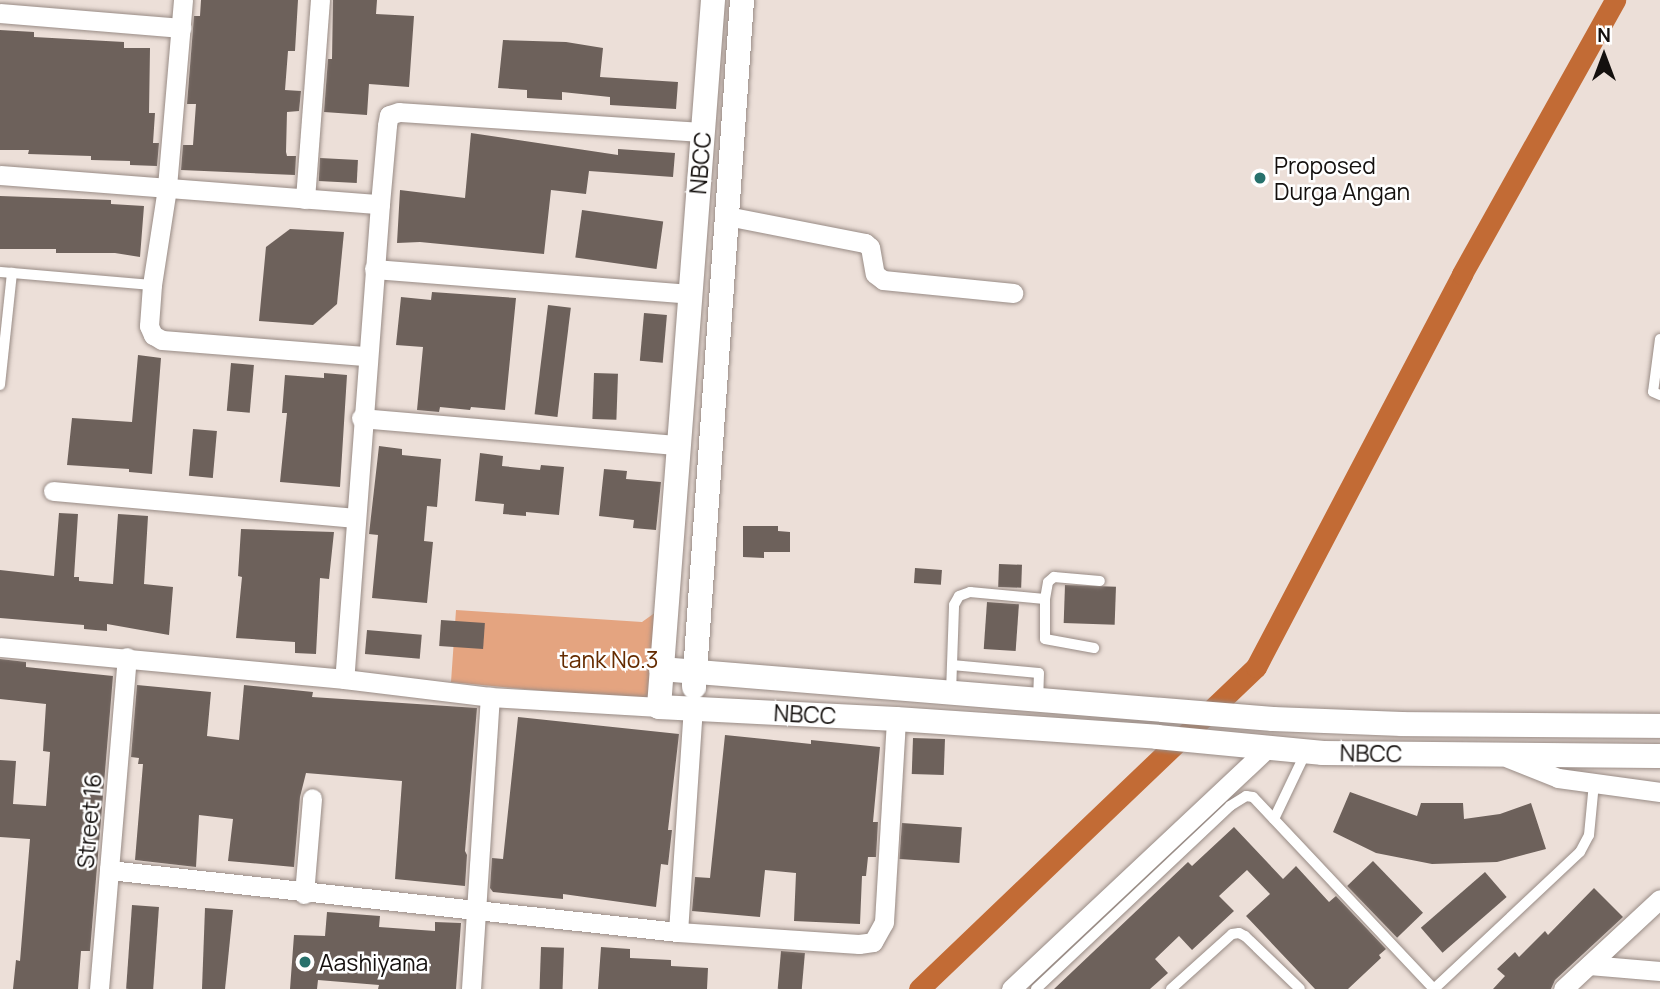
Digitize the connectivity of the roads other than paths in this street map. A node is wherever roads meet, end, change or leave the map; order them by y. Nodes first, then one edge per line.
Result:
1 (183, 0) edge
2 (320, 0) edge
3 (713, 0) edge
4 (742, 0) edge
5 (0, 13) edge
6 (181, 28) junction
7 (703, 132) junction
8 (0, 175) edge
9 (167, 188) junction
10 (305, 198) junction
11 (380, 204) junction
12 (727, 216) junction
13 (374, 269) junction
14 (0, 272) edge
15 (12, 273) junction
16 (152, 285) junction
17 (1013, 293) dead end
18 (690, 294) junction
19 (2, 330) edge
20 (1660, 340) edge
21 (367, 356) junction
22 (0, 385) edge
23 (1660, 395) edge
24 (361, 418) junction
25 (678, 445) junction
26 (53, 491) dead end
27 (355, 518) junction
28 (1100, 582) dead end
29 (1045, 599) junction
30 (0, 647) edge
31 (1094, 648) dead end
32 (127, 657) junction
33 (951, 664) junction
34 (661, 669) junction
35 (695, 672) junction
36 (344, 679) junction
37 (951, 693) junction
38 (490, 697) junction
39 (1038, 700) junction
40 (659, 707) junction
41 (693, 708) junction
42 (1216, 715) junction
43 (896, 719) junction
44 (1660, 726) edge
45 (1207, 742) junction
46 (1262, 747) junction
47 (1307, 752) junction
48 (1500, 755) junction
49 (1660, 756) edge
50 (1594, 783) junction
51 (1660, 792) edge
52 (312, 798) dead end
53 (1274, 819) junction
54 (109, 870) junction
55 (303, 894) junction
56 (1660, 899) edge
57 (476, 912) junction
58 (678, 932) junction
59 (1588, 965) junction
60 (1660, 971) edge
61 (99, 989) edge
62 (471, 989) edge
63 (1011, 989) edge
64 (1036, 989) edge
65 (1171, 989) edge
66 (1300, 989) edge
67 (1434, 989) edge
68 (1563, 989) edge

1 - 6 street
2 - 10 street
3 - 7 street, NBCC
4 - 12 street
5 - 6 street
6 - 9 street
7 - 11 street
7 - 18 street, NBCC
8 - 9 street
9 - 10 street
9 - 16 street
10 - 11 street
11 - 13 street
12 - 17 street
12 - 35 street
13 - 18 street
13 - 21 street
14 - 15 lane
15 - 16 lane
15 - 19 lane
16 - 21 street
18 - 25 street, NBCC
19 - 22 lane
20 - 23 lane
21 - 24 street
24 - 25 street
24 - 27 street
25 - 34 street, NBCC
26 - 27 street
27 - 36 street
28 - 29 lane
29 - 31 lane
29 - 33 lane
30 - 32 street
32 - 36 street
32 - 54 street, Street 16
33 - 37 lane
33 - 39 lane
34 - 35 street
34 - 40 street, NBCC
35 - 37 street
35 - 41 street
36 - 38 street
37 - 39 street
38 - 40 street
38 - 57 street
39 - 42 street
40 - 41 street, NBCC
41 - 43 street, NBCC
41 - 58 street
42 - 44 street
42 - 45 street
43 - 45 street, NBCC
43 - 58 street
45 - 46 street, NBCC
46 - 47 street, NBCC
46 - 63 street
47 - 48 street, NBCC
47 - 53 lane
48 - 49 street, NBCC
48 - 50 street
50 - 51 street
50 - 67 lane
52 - 55 street
53 - 64 lane
53 - 67 lane
54 - 55 street
54 - 61 street, Street 16
55 - 57 street
56 - 59 street
57 - 58 street
57 - 62 street
59 - 60 street
59 - 68 street
65 - 66 lane

